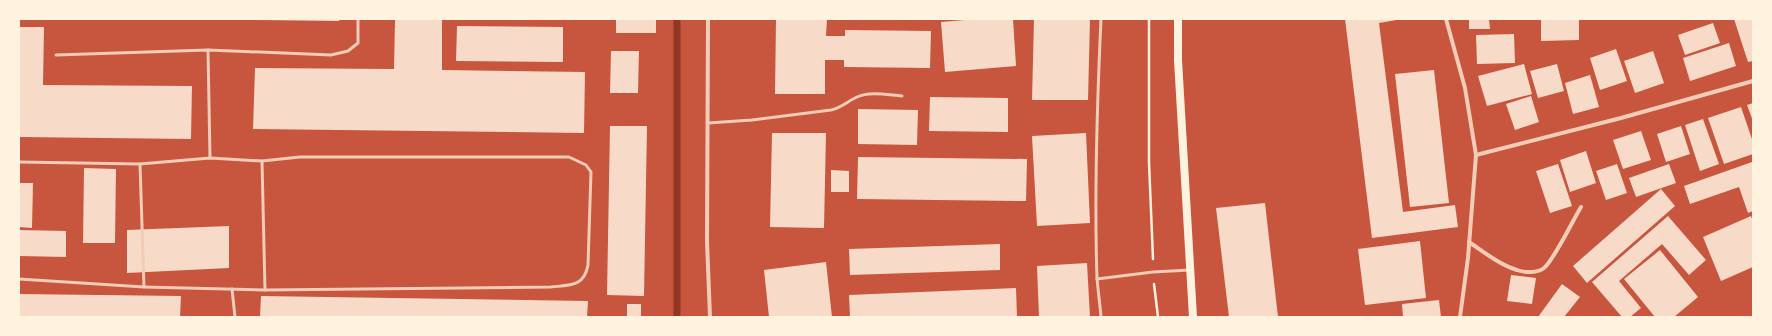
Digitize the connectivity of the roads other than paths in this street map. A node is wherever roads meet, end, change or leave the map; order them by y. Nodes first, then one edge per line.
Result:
1 (358, 19) edge
2 (708, 19) edge
3 (1101, 19) edge
4 (1178, 19) edge
5 (1446, 19) edge
6 (208, 50) junction
7 (56, 55) dead end
8 (1753, 81) edge
9 (902, 96) dead end
10 (708, 123) junction
11 (1476, 155) junction
12 (210, 158) junction
13 (262, 161) junction
14 (19, 162) edge
15 (140, 164) junction
16 (1581, 207) dead end
17 (1469, 242) junction
18 (1190, 270) junction
19 (19, 279) edge
20 (1097, 279) junction
21 (144, 287) junction
22 (232, 289) junction
23 (265, 290) junction
24 (234, 317) edge
25 (710, 317) edge
26 (1101, 317) edge
27 (1193, 317) edge
28 (1460, 317) edge

1 - 6 lane
2 - 10 street
3 - 20 lane
4 - 18 main road
5 - 11 street
6 - 7 lane
6 - 12 lane
8 - 11 street
9 - 10 lane
10 - 25 street
11 - 17 street
12 - 13 lane
12 - 15 lane
13 - 23 lane
13 - 23 lane
14 - 15 lane
15 - 21 lane
16 - 17 street
17 - 28 street
18 - 20 lane
18 - 27 main road
19 - 21 lane
20 - 26 lane
21 - 22 lane
22 - 23 lane
22 - 24 lane

